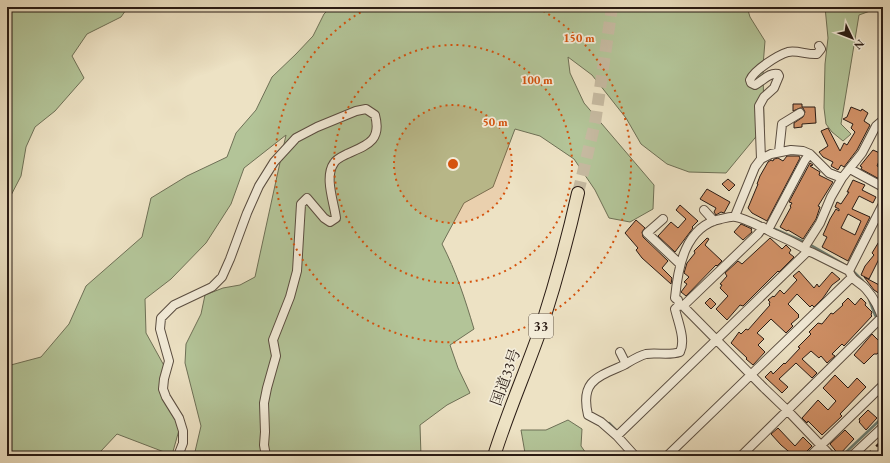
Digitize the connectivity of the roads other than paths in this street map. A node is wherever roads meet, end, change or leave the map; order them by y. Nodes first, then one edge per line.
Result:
1 (819, 46) dead end
2 (800, 114) dead end
3 (883, 120) edge
4 (779, 152) junction
5 (810, 154) junction
6 (761, 159) junction
7 (850, 169) junction
8 (842, 178) junction
9 (883, 186) edge
10 (578, 193) tunnel mouth
11 (883, 204) edge
12 (704, 210) dead end
13 (735, 216) junction
14 (663, 219) dead end
15 (714, 221) junction
16 (765, 228) junction
17 (806, 250) junction
18 (680, 264) junction
19 (850, 274) junction
20 (681, 305) junction
21 (882, 314) edge
22 (717, 340) junction
23 (620, 352) dead end
24 (626, 364) junction
25 (752, 375) junction
26 (883, 386) edge
27 (787, 410) junction
28 (883, 427) edge
29 (617, 436) junction
30 (821, 445) junction
31 (178, 456) edge
32 (266, 456) edge
33 (494, 456) edge
34 (635, 456) edge
35 (667, 456) edge
36 (741, 456) edge
37 (810, 456) edge
38 (831, 456) edge
39 (852, 456) edge

1 - 6 street
2 - 4 street
3 - 7 street
4 - 5 street
4 - 6 street
5 - 8 street
5 - 16 street
6 - 13 street
7 - 8 street
7 - 9 street
8 - 17 street
10 - 33 highway, 国道33号 / 33
11 - 19 street
12 - 15 street
13 - 15 street
13 - 16 street
14 - 18 street
15 - 18 street
16 - 17 street
16 - 20 street
17 - 19 street
17 - 22 street
18 - 20 street
19 - 21 street
19 - 25 street
20 - 22 street
20 - 24 street
21 - 27 street
22 - 25 street
22 - 29 street
23 - 24 street
24 - 29 street
25 - 27 street
25 - 35 street
26 - 30 street
27 - 30 street
27 - 36 street
28 - 39 street
29 - 34 street
30 - 37 street
30 - 38 street
31 - 32 street

